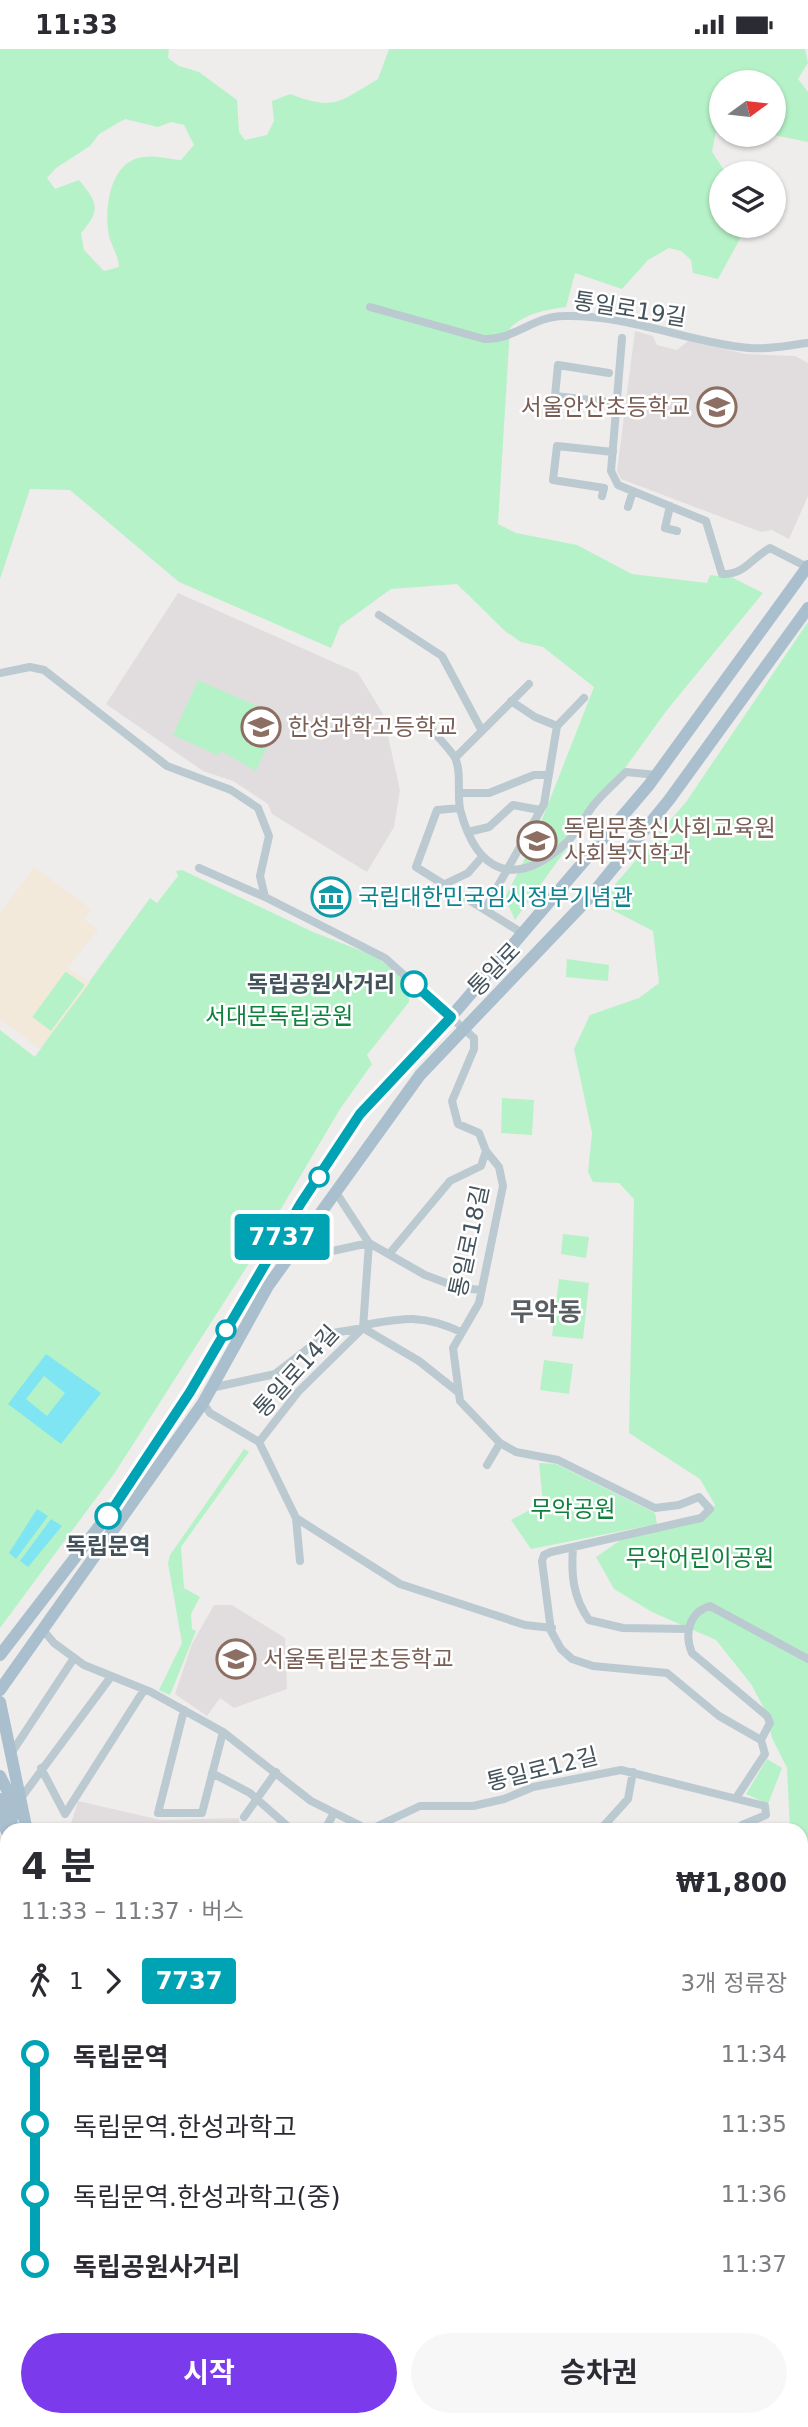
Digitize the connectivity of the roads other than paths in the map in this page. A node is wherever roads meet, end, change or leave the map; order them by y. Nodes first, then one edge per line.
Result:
1 (370, 307) dead end
2 (622, 338) dead end
3 (808, 343) edge
4 (609, 373) dead end
5 (617, 403) junction
6 (613, 452) junction
7 (633, 491) junction
8 (602, 496) dead end
9 (670, 506) junction
10 (628, 507) dead end
11 (677, 531) dead end
12 (808, 567) edge
13 (808, 608) edge
14 (379, 615) dead end
15 (0, 673) edge
16 (529, 684) dead end
17 (584, 698) dead end
18 (511, 701) junction
19 (557, 726) junction
20 (429, 727) dead end
21 (482, 731) junction
22 (455, 758) junction
23 (548, 775) junction
24 (657, 775) junction
25 (459, 793) junction
26 (460, 808) junction
27 (540, 810) junction
28 (468, 832) junction
29 (481, 858) junction
30 (199, 868) dead end
31 (509, 869) junction
32 (445, 884) junction
33 (265, 897) junction
34 (485, 909) junction
35 (522, 933) junction
36 (451, 1017) junction
37 (465, 1029) junction
38 (486, 1151) junction
39 (337, 1194) junction
40 (369, 1243) junction
41 (390, 1253) junction
42 (293, 1255) junction
43 (481, 1290) junction
44 (364, 1326) junction
45 (461, 1332) junction
46 (211, 1388) junction
47 (458, 1392) junction
48 (203, 1403) junction
49 (259, 1442) junction
50 (500, 1443) junction
51 (487, 1465) dead end
52 (296, 1518) junction
53 (573, 1548) junction
54 (300, 1561) dead end
55 (551, 1628) junction
56 (689, 1629) junction
57 (43, 1630) junction
58 (0, 1655) edge
59 (74, 1658) junction
60 (808, 1658) edge
61 (110, 1678) junction
62 (0, 1690) edge
63 (144, 1690) junction
64 (0, 1702) edge
65 (184, 1710) junction
66 (223, 1732) junction
67 (761, 1740) junction
68 (10, 1755) junction
69 (41, 1768) junction
70 (276, 1772) junction
71 (633, 1772) junction
72 (212, 1773) junction
73 (0, 1776) edge
74 (2, 1791) edge
75 (21, 1798) junction
76 (736, 1798) junction
77 (257, 1799) junction
78 (334, 1813) junction
79 (244, 1817) dead end
80 (13, 1823) edge
81 (22, 1823) edge
82 (26, 1823) edge
83 (284, 1823) edge
84 (328, 1823) edge
85 (355, 1823) edge
86 (387, 1823) edge
87 (606, 1823) edge
88 (747, 1823) edge

1 - 3 street, 통일로19길
2 - 5 street
4 - 5 street
5 - 6 street
6 - 7 street
6 - 8 street
7 - 9 street
7 - 10 street
9 - 11 street
9 - 12 street
12 - 24 main road, 통일로
13 - 37 main road, 통일로
14 - 21 street
15 - 33 street
16 - 18 street
17 - 19 street
18 - 19 street
18 - 21 street
19 - 23 street
20 - 22 street
21 - 22 street
22 - 25 street
23 - 25 street
23 - 27 street
24 - 31 street
24 - 35 main road, 통일로
25 - 26 street
26 - 28 street
26 - 32 street, 통일로
27 - 28 street
27 - 31 street
28 - 29 street
29 - 31 street
29 - 32 street
30 - 33 street, 통일로
31 - 34 street
32 - 34 street, 통일로
33 - 36 street, 통일로
34 - 35 street, 통일로
35 - 36 main road, 통일로
36 - 37 street
36 - 58 main road, 통일로
37 - 38 street, 통일로18길
37 - 39 main road, 통일로
38 - 41 street
38 - 43 street, 통일로18길
39 - 40 street
39 - 42 main road, 통일로
40 - 41 street
40 - 42 street
40 - 44 street
41 - 43 street
42 - 46 main road, 통일로
43 - 45 street, 통일로18길
44 - 45 street, 통일로14길
44 - 46 street, 통일로14길
44 - 47 street, 통일로14길
44 - 49 street, 통일로14길
45 - 47 street, 통일로18길
46 - 48 main road, 통일로
47 - 50 street, 통일로18길
48 - 49 street
48 - 57 main road, 통일로
49 - 52 street
50 - 51 street
50 - 53 street, 통일로18길
52 - 54 street
52 - 55 street
53 - 55 street, 통일로18길
53 - 56 street
55 - 67 street, 통일로18길
56 - 60 street
56 - 67 street
57 - 59 street, 통일로12길
57 - 62 main road, 통일로
59 - 61 street, 통일로12길
59 - 68 street
61 - 63 street, 통일로12길
61 - 69 street
63 - 65 street, 통일로12길
63 - 69 street
64 - 68 main road
65 - 66 street, 통일로12길
65 - 72 street
66 - 70 street, 통일로12길
66 - 72 street
67 - 76 street
68 - 75 main road
69 - 75 street
70 - 77 street
70 - 78 street, 통일로12길
71 - 76 street, 통일로12길
71 - 86 street, 통일로12길
71 - 87 street
72 - 77 street
73 - 74 main road
74 - 80 main road, bridge
74 - 81 main road
75 - 82 main road
76 - 88 street, 통일로12길
77 - 79 street
77 - 83 street
78 - 84 street
78 - 85 street, 통일로12길

